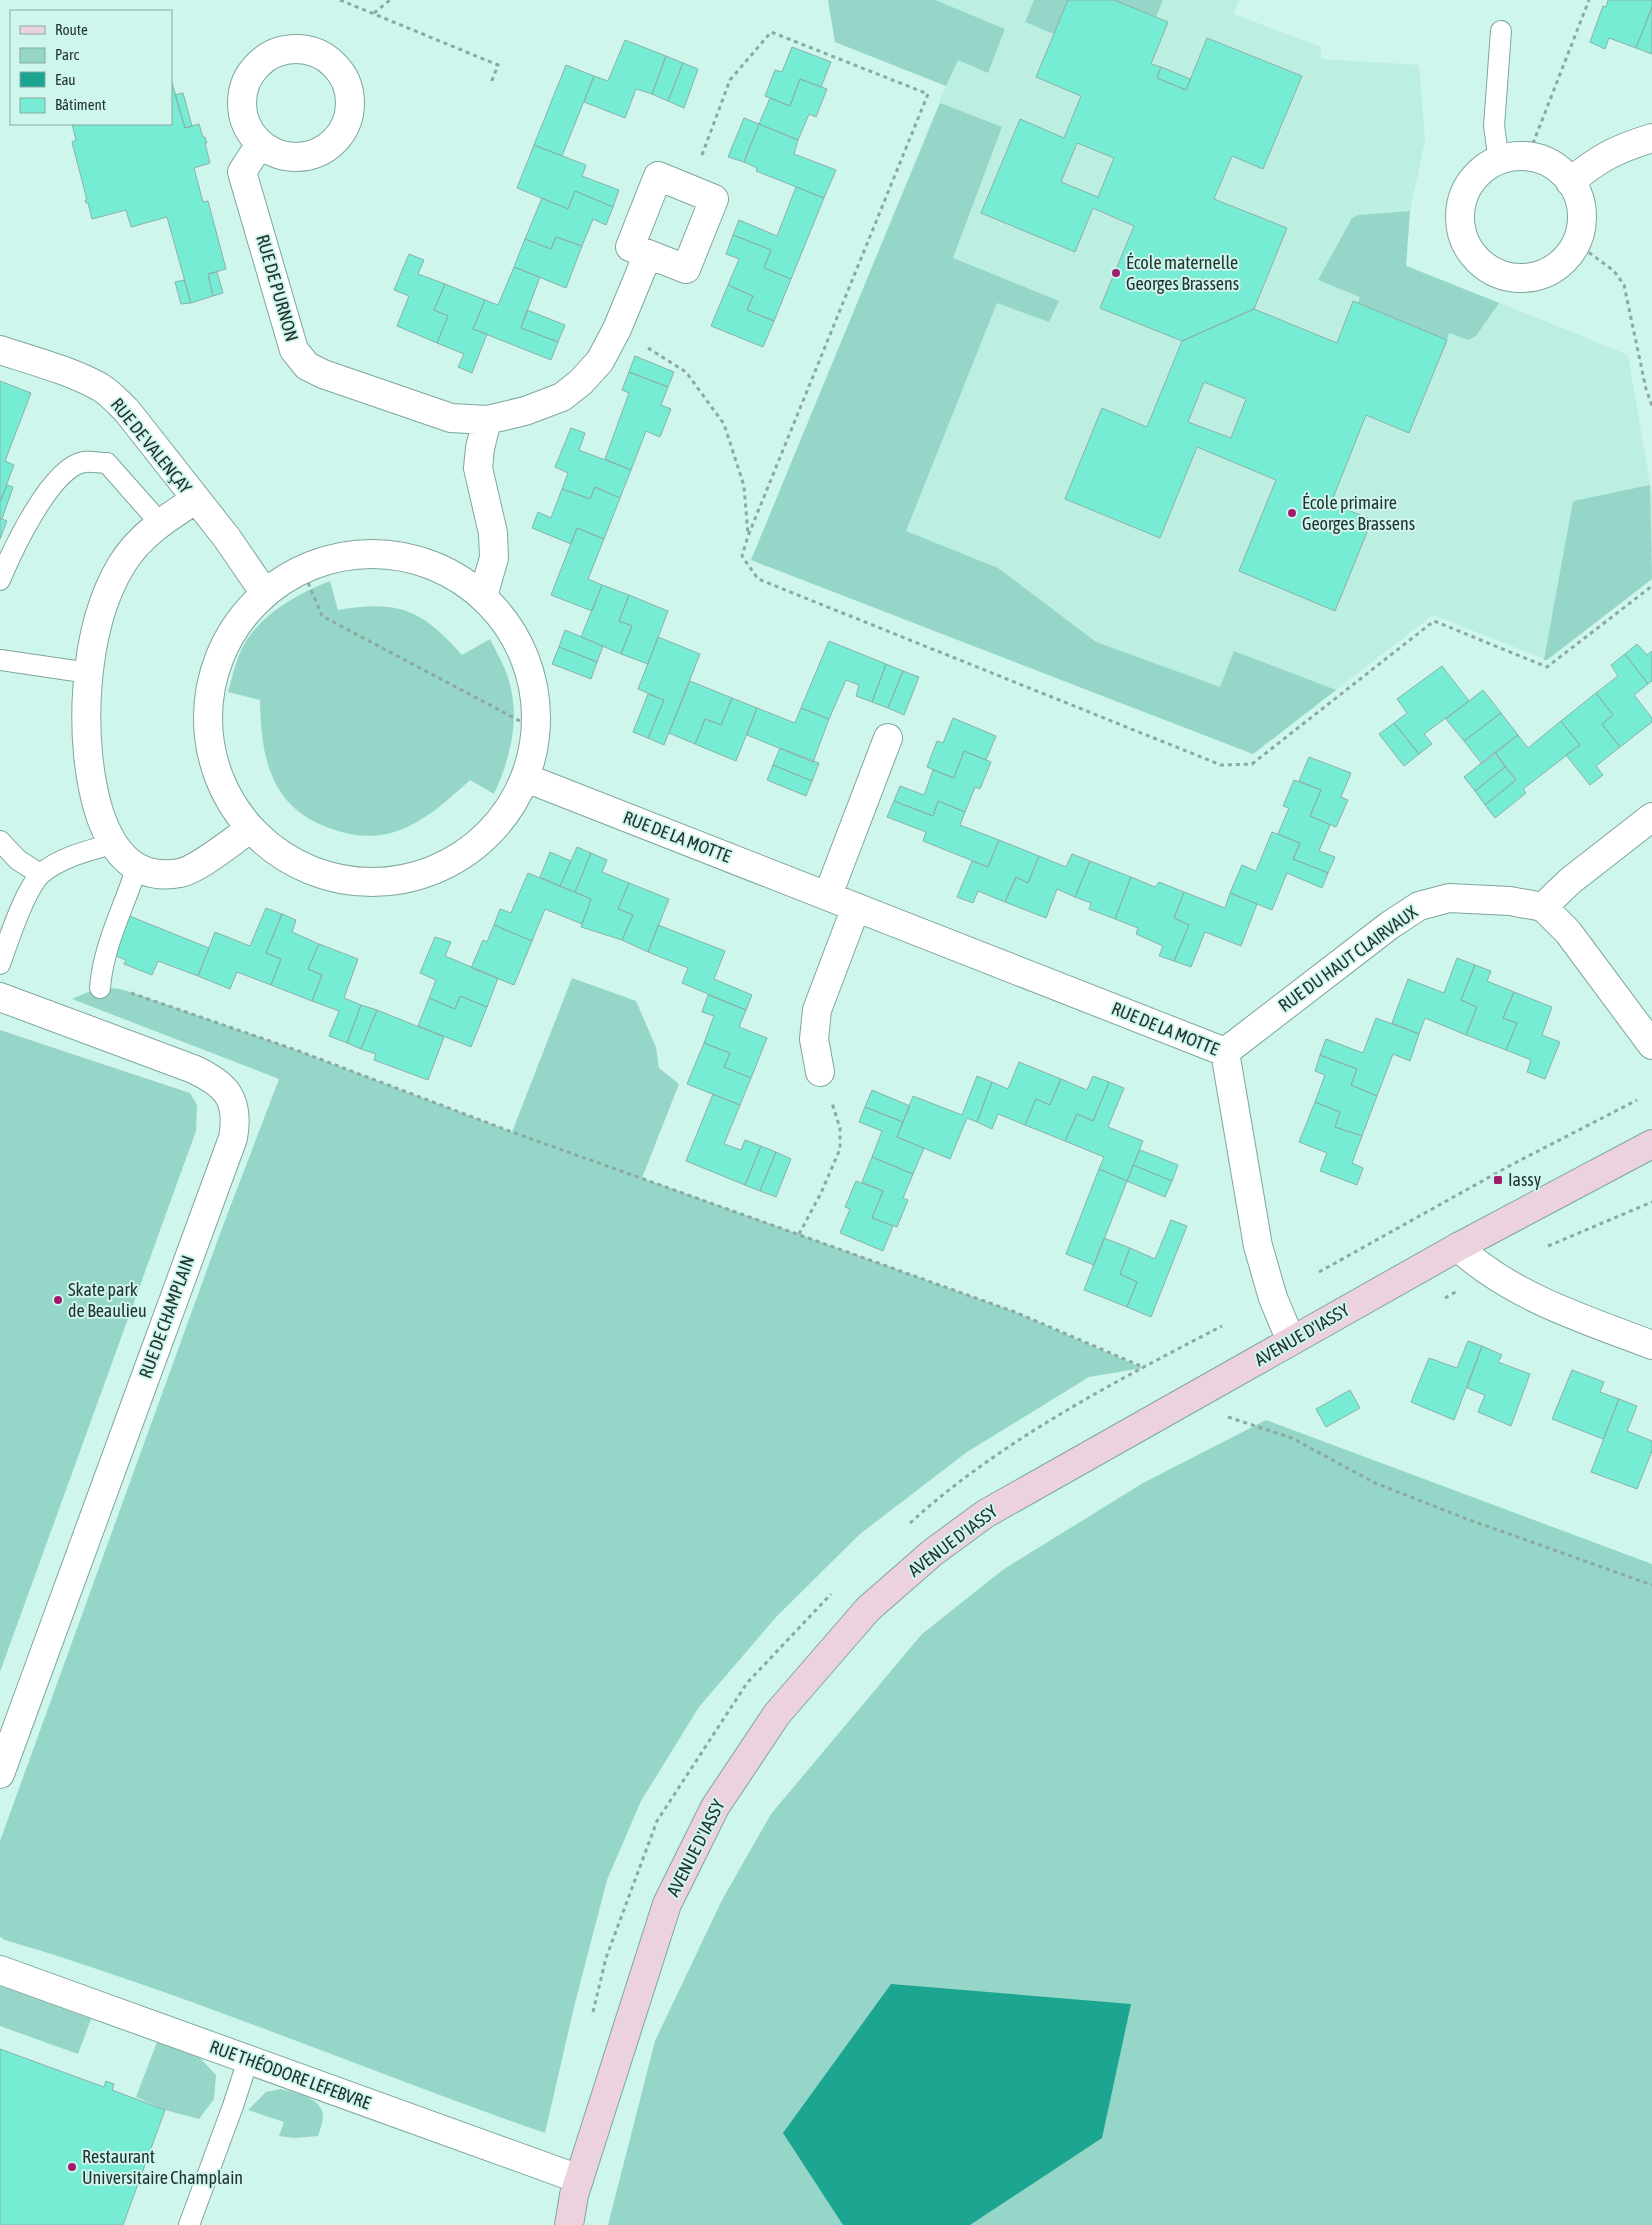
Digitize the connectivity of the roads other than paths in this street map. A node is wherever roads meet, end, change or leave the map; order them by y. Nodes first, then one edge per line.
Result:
1 (1501, 32) dead end
2 (1652, 138) edge
3 (260, 144) dead end
4 (1499, 161) junction
5 (1570, 182) junction
6 (648, 254) junction
7 (0, 350) edge
8 (487, 420) junction
9 (195, 500) junction
10 (160, 523) junction
11 (0, 580) edge
12 (264, 592) junction
13 (484, 596) junction
14 (0, 660) edge
15 (89, 673) junction
16 (888, 738) dead end
17 (526, 778) junction
18 (1652, 817) edge
19 (250, 829) junction
20 (0, 841) edge
21 (112, 844) junction
22 (138, 867) junction
23 (40, 874) junction
24 (828, 896) junction
25 (856, 907) junction
26 (1543, 907) junction
27 (0, 964) edge
28 (100, 988) road end
29 (0, 997) edge
30 (1652, 1045) edge
31 (1225, 1052) junction
32 (820, 1072) road end
33 (1652, 1144) edge
34 (1458, 1247) junction
35 (1291, 1342) junction
36 (1652, 1345) edge
37 (0, 1774) edge
38 (0, 1970) edge
39 (248, 2060) junction
40 (579, 2179) junction
41 (189, 2225) edge
42 (569, 2225) edge

1 - 4 lane
2 - 5 street
3 - 8 street, RUE DE PURNON
4 - 5 street
4 - 5 street
6 - 6 street
6 - 8 street, RUE DE PURNON
7 - 9 street, RUE DE VALENÇAY
8 - 13 street
9 - 10 street
9 - 12 street, RUE DE VALENÇAY
10 - 11 lane
10 - 15 street
12 - 13 street
12 - 19 street
13 - 17 street
14 - 15 lane
15 - 21 street
16 - 24 street
17 - 19 street
17 - 24 street, RUE DE LA MOTTE
18 - 26 street
19 - 22 street
20 - 23 lane
21 - 22 street
21 - 23 lane
22 - 28 lane
23 - 27 lane
24 - 25 street, RUE DE LA MOTTE
25 - 31 street, RUE DE LA MOTTE
25 - 32 street
26 - 30 street
26 - 31 street, RUE DU HAUT CLAIRVAUX
29 - 37 street, RUE DE CHAMPLAIN
31 - 35 street, RUE DE LA MOTTE
33 - 34 street, AVENUE D'IASSY
34 - 35 street, AVENUE D'IASSY
34 - 36 street
35 - 40 street, AVENUE D'IASSY
38 - 39 street, RUE THÉODORE LEFEBVRE
39 - 40 street, RUE THÉODORE LEFEBVRE
39 - 41 lane
40 - 42 street, AVENUE D'IASSY

